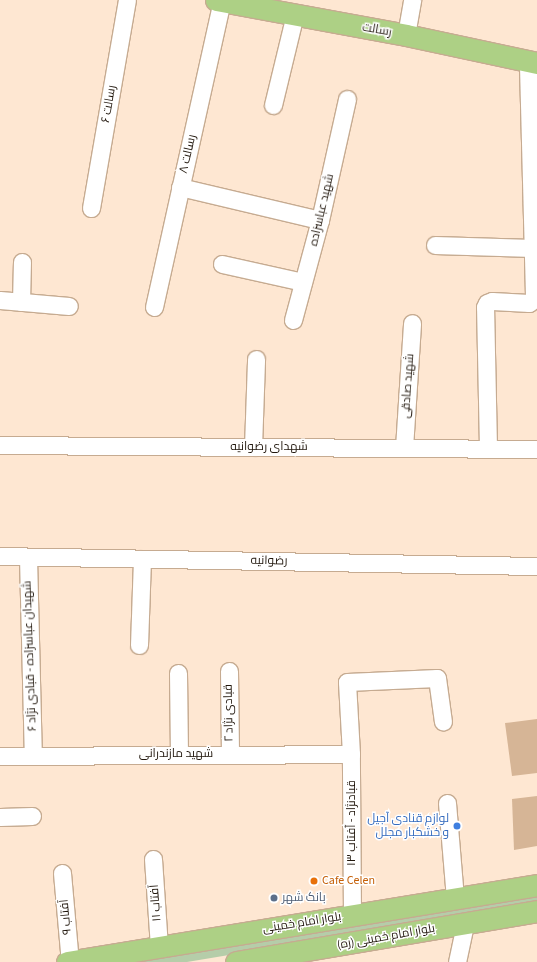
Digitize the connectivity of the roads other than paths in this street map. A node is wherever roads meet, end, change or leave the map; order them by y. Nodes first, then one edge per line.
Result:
1 (127, 0) edge
2 (219, 0) edge
3 (412, 0) edge
4 (295, 14) junction
5 (406, 35) junction
6 (532, 62) edge
7 (347, 99) dead end
8 (273, 105) dead end
9 (180, 187) junction
10 (91, 208) dead end
11 (320, 220) junction
12 (435, 245) dead end
13 (532, 248) junction
14 (22, 262) dead end
15 (222, 264) dead end
16 (303, 282) junction
17 (0, 300) edge
18 (21, 302) junction
19 (69, 306) dead end
20 (154, 307) dead end
21 (293, 320) dead end
22 (412, 323) dead end
23 (256, 359) dead end
24 (0, 445) edge
25 (253, 447) junction
26 (404, 448) junction
27 (488, 448) junction
28 (537, 449) edge
29 (0, 556) edge
30 (28, 557) junction
31 (142, 559) junction
32 (537, 566) edge
33 (139, 645) dead end
34 (229, 671) dead end
35 (178, 673) dead end
36 (443, 722) dead end
37 (179, 754) junction
38 (230, 754) junction
39 (351, 754) junction
40 (0, 756) edge
41 (33, 756) junction
42 (447, 803) dead end
43 (32, 816) dead end
44 (0, 817) edge
45 (153, 858) dead end
46 (62, 873) dead end
47 (537, 885) edge
48 (455, 898) junction
49 (537, 911) edge
50 (352, 915) junction
51 (465, 924) junction
52 (159, 947) junction
53 (68, 962) edge
54 (236, 962) edge
55 (458, 962) edge

1 - 10 street, رسالت ۶
2 - 4 main road, رسالت
2 - 9 street, رسالت ۸
3 - 5 street
4 - 5 main road, رسالت
4 - 8 street
5 - 6 main road, رسالت
6 - 13 street
7 - 11 street, شهید عباسزاده
9 - 11 street
9 - 20 street, رسالت ۸
11 - 16 street, شهید عباسزاده
12 - 13 street
13 - 27 street
14 - 18 street
15 - 16 street
16 - 21 street, شهید عباسزاده
17 - 18 street
18 - 19 street
22 - 26 street, شهید صادقی
23 - 25 street
24 - 25 street, شهدای رضوانیه
25 - 26 street, شهدای رضوانیه
26 - 27 street, شهدای رضوانیه
27 - 28 street, شهدای رضوانیه
29 - 30 street, رضوانیه
30 - 31 street, رضوانیه
30 - 41 street, شهیدان عباسزاده - قبادی نژاد ۶
31 - 32 street, رضوانیه
31 - 33 street
34 - 38 street, قبادی نژاد ۲
35 - 37 street
36 - 39 street, قبادنژاد - آفتاب ۱۳
37 - 38 street, شهید مازندرانی
37 - 41 street, شهید مازندرانی
38 - 39 street, شهید مازندرانی
39 - 50 street, قبادنژاد - آفتاب ۱۳
40 - 41 street, شهید مازندرانی
42 - 48 street
43 - 44 street
45 - 52 street, آفتاب ۱۱
46 - 53 street, آفتاب ۹
47 - 48 main road, بلوار امام خمینی
48 - 50 main road, بلوار امام خمینی
49 - 51 main road, بلوار امام خمینی (ره)
50 - 52 main road, بلوار امام خمینی
51 - 54 main road, بلوار امام خمینی (ره)
51 - 55 street
52 - 53 main road, بلوار امام خمینی

